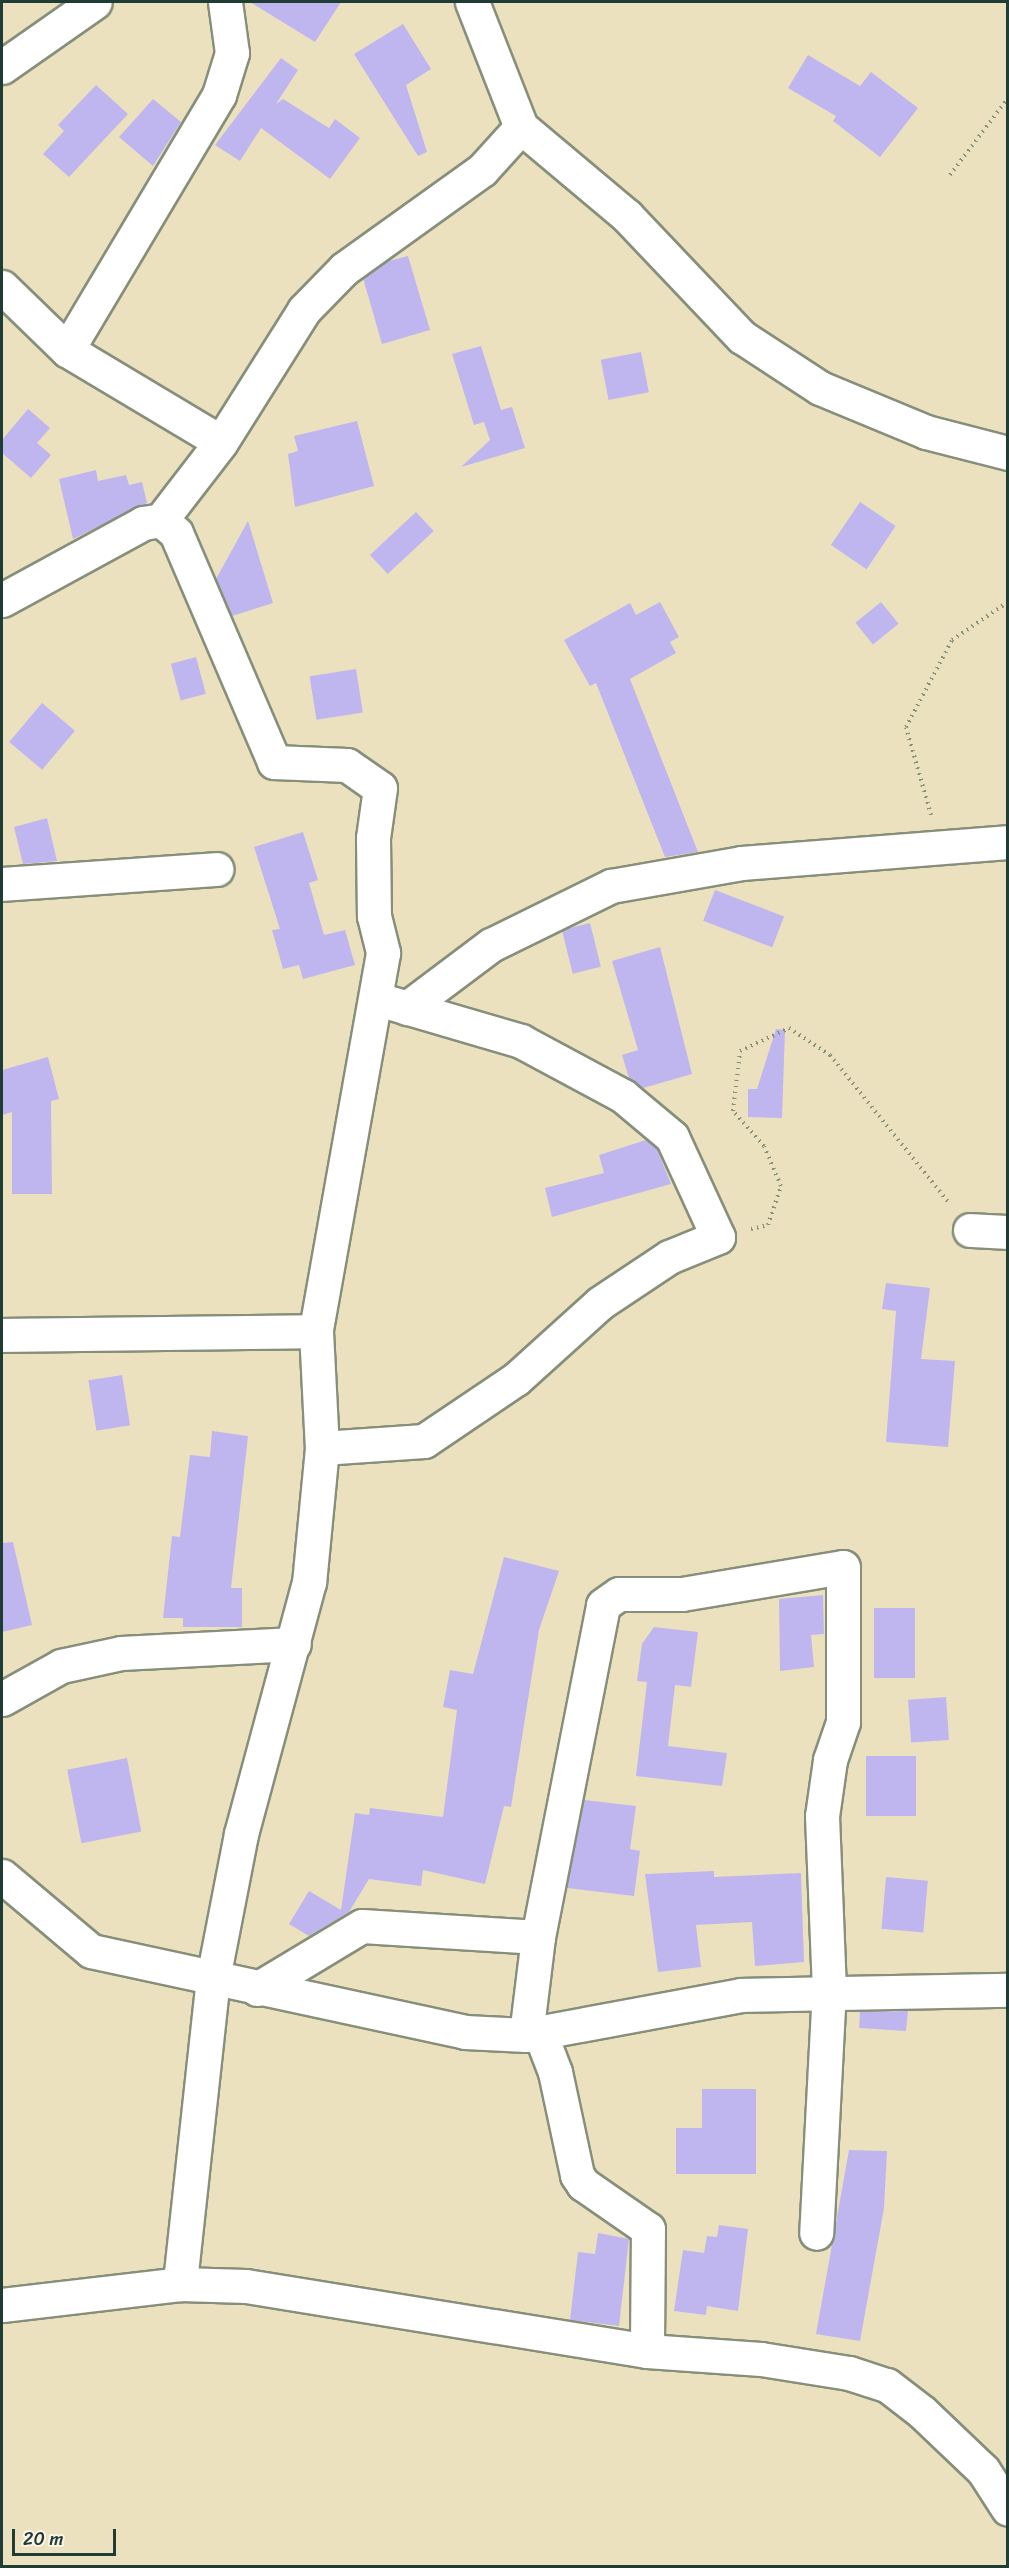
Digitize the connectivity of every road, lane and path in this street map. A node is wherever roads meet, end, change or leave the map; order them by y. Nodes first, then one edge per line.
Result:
1 (95, 2) edge
2 (225, 2) edge
3 (472, 2) edge
4 (2, 67) edge
5 (1008, 98) edge
6 (521, 127) junction
7 (950, 175) dead end
8 (2, 287) edge
9 (67, 350) junction
10 (221, 442) junction
11 (1008, 453) edge
12 (161, 520) junction
13 (2, 600) edge
14 (1008, 602) edge
15 (1008, 842) edge
16 (942, 847) junction
17 (216, 869) dead end
18 (2, 884) edge
19 (392, 1004) junction
20 (970, 1230) joint
21 (1008, 1232) edge
22 (718, 1237) junction
23 (316, 1330) junction
24 (2, 1335) edge
25 (322, 1448) junction
26 (294, 1644) junction
27 (2, 1699) edge
28 (2, 1876) edge
29 (538, 1937) junction
30 (213, 1978) junction
31 (257, 1989) junction
32 (830, 1989) junction
33 (1008, 1990) edge
34 (533, 2034) junction
35 (816, 2233) dead end
36 (180, 2284) junction
37 (2, 2305) edge
38 (647, 2352) junction
39 (1008, 2509) edge

1 - 4 street
2 - 9 street
3 - 6 street
5 - 7 path
6 - 10 street
6 - 11 street
8 - 9 street
9 - 10 street
10 - 12 street
12 - 13 street
12 - 19 street
14 - 16 path
15 - 16 street
16 - 19 street
17 - 18 street
19 - 22 street
19 - 23 street
20 - 21 street
20 - 22 path
22 - 25 street
23 - 24 street
23 - 25 street
25 - 26 street
26 - 27 street
26 - 30 street
28 - 30 street
29 - 31 street
29 - 32 street
29 - 34 street
30 - 31 street
30 - 36 street
31 - 34 street
32 - 33 street
32 - 34 street
32 - 35 street
34 - 38 street
36 - 37 street
36 - 38 street
38 - 39 street

